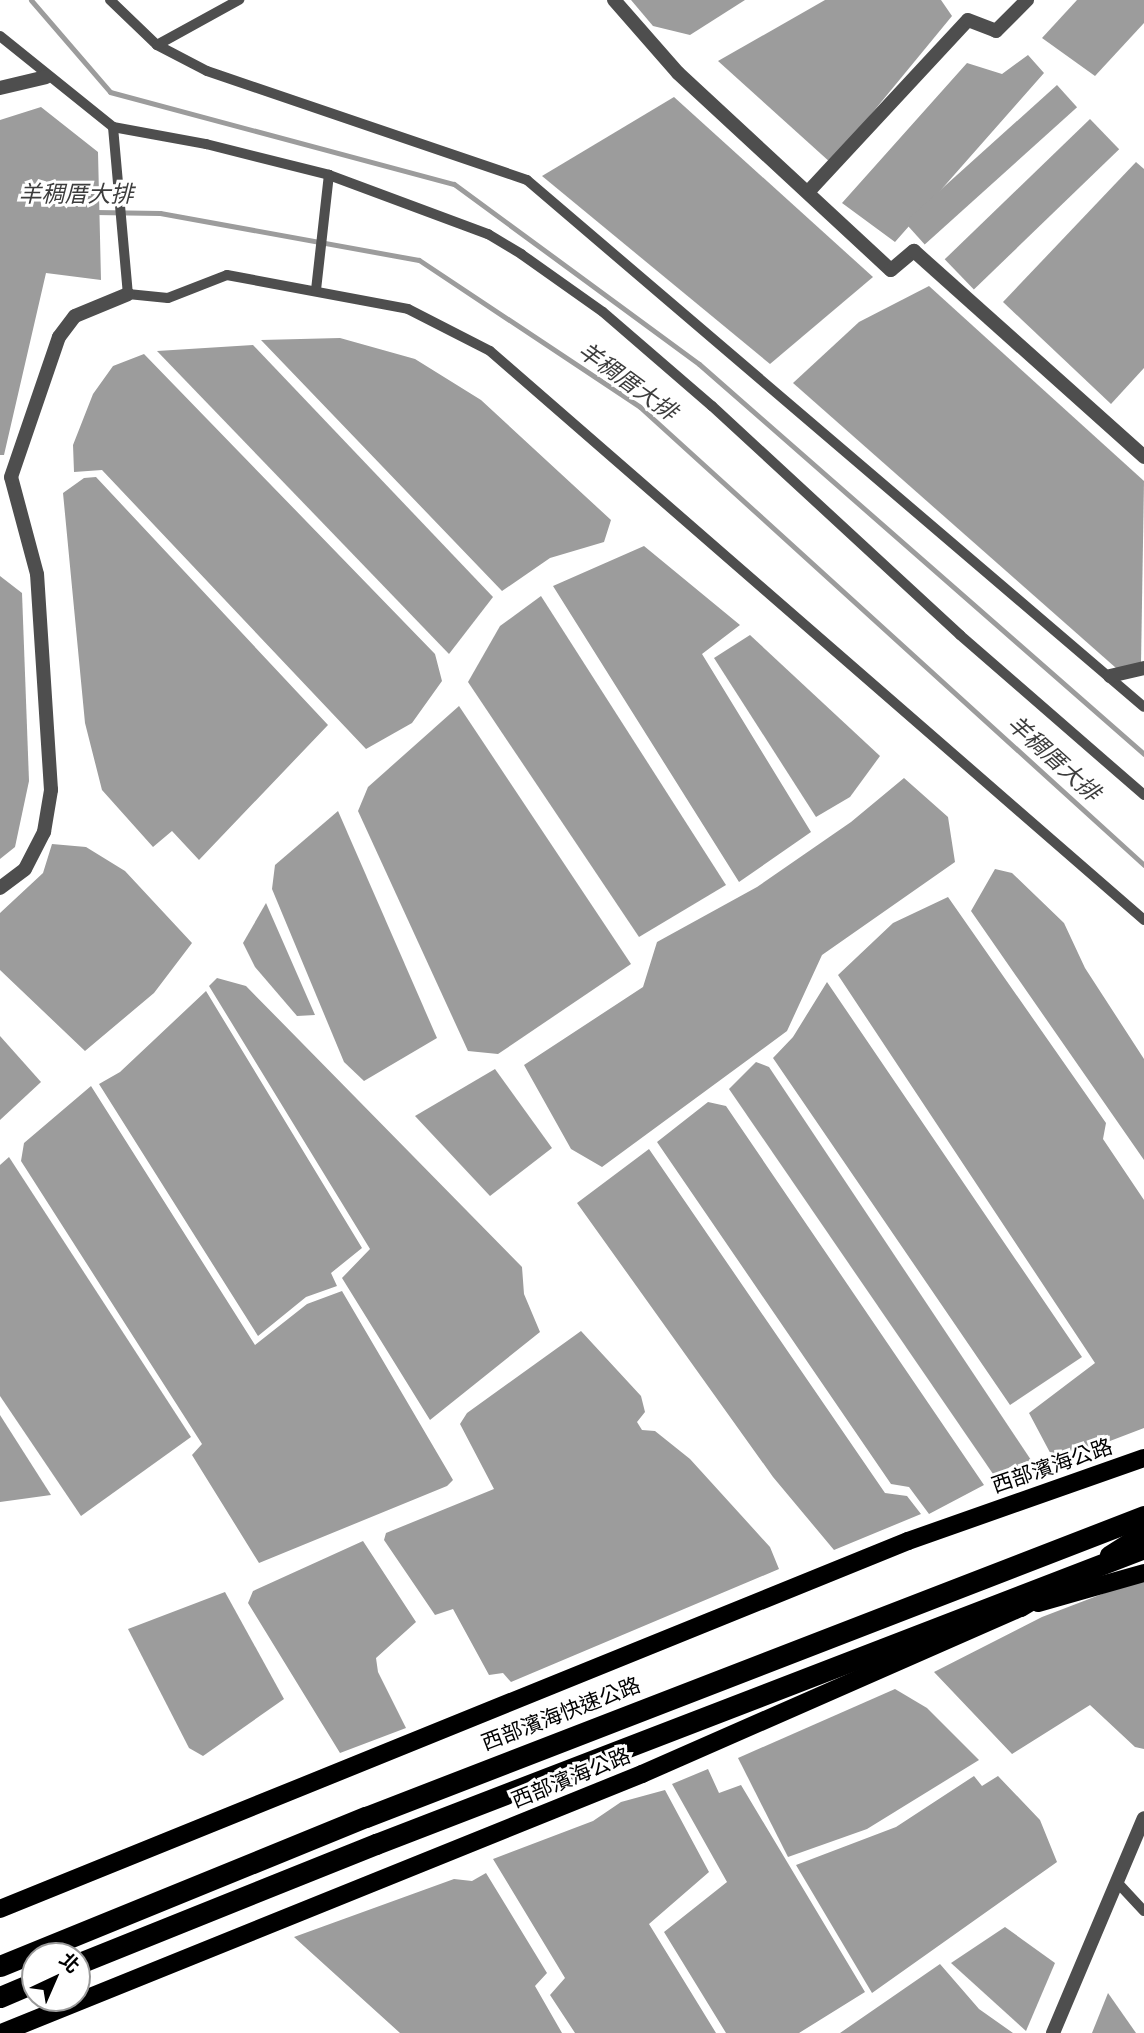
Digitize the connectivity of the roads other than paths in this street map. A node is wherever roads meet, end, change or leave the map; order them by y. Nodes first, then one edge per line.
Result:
1 (110, 0) edge
2 (239, 0) edge
3 (614, 0) edge
4 (1027, 0) edge
5 (0, 36) edge
6 (157, 45) junction
7 (46, 77) junction
8 (0, 88) edge
9 (113, 127) junction
10 (329, 175) junction
11 (809, 191) junction
12 (316, 290) junction
13 (128, 294) junction
14 (1144, 457) edge
15 (6, 478) edge
16 (1144, 667) edge
17 (1110, 677) junction
18 (1144, 707) edge
19 (1144, 795) edge
20 (0, 888) edge
21 (1144, 920) edge
22 (1144, 1458) edge
23 (1144, 1516) edge
24 (1144, 1533) edge
25 (1144, 1548) edge
26 (1144, 1573) edge
27 (1021, 1608) junction
28 (1144, 1818) edge
29 (1116, 1881) junction
30 (0, 1909) edge
31 (1144, 1910) edge
32 (91, 1958) edge
33 (0, 1966) edge
34 (21, 1988) edge
35 (0, 1997) edge
36 (1, 2033) edge
37 (1053, 2033) edge

1 - 6 lane
2 - 6 lane
3 - 11 street
4 - 11 street
5 - 7 lane
6 - 17 lane
7 - 8 street
7 - 9 lane
9 - 10 lane
9 - 13 lane
10 - 12 lane
10 - 19 lane
11 - 14 street
12 - 13 lane
12 - 21 lane
13 - 15 street
15 - 20 street
16 - 17 street
17 - 18 lane
22 - 30 main road, 西部濱海公路
23 - 33 highway, 西部濱海快速公路
24 - 27 main road, 西部濱海公路
25 - 32 highway
26 - 27 main road
27 - 36 main road, 西部濱海公路
28 - 29 street
29 - 31 lane
29 - 37 street
34 - 35 highway

